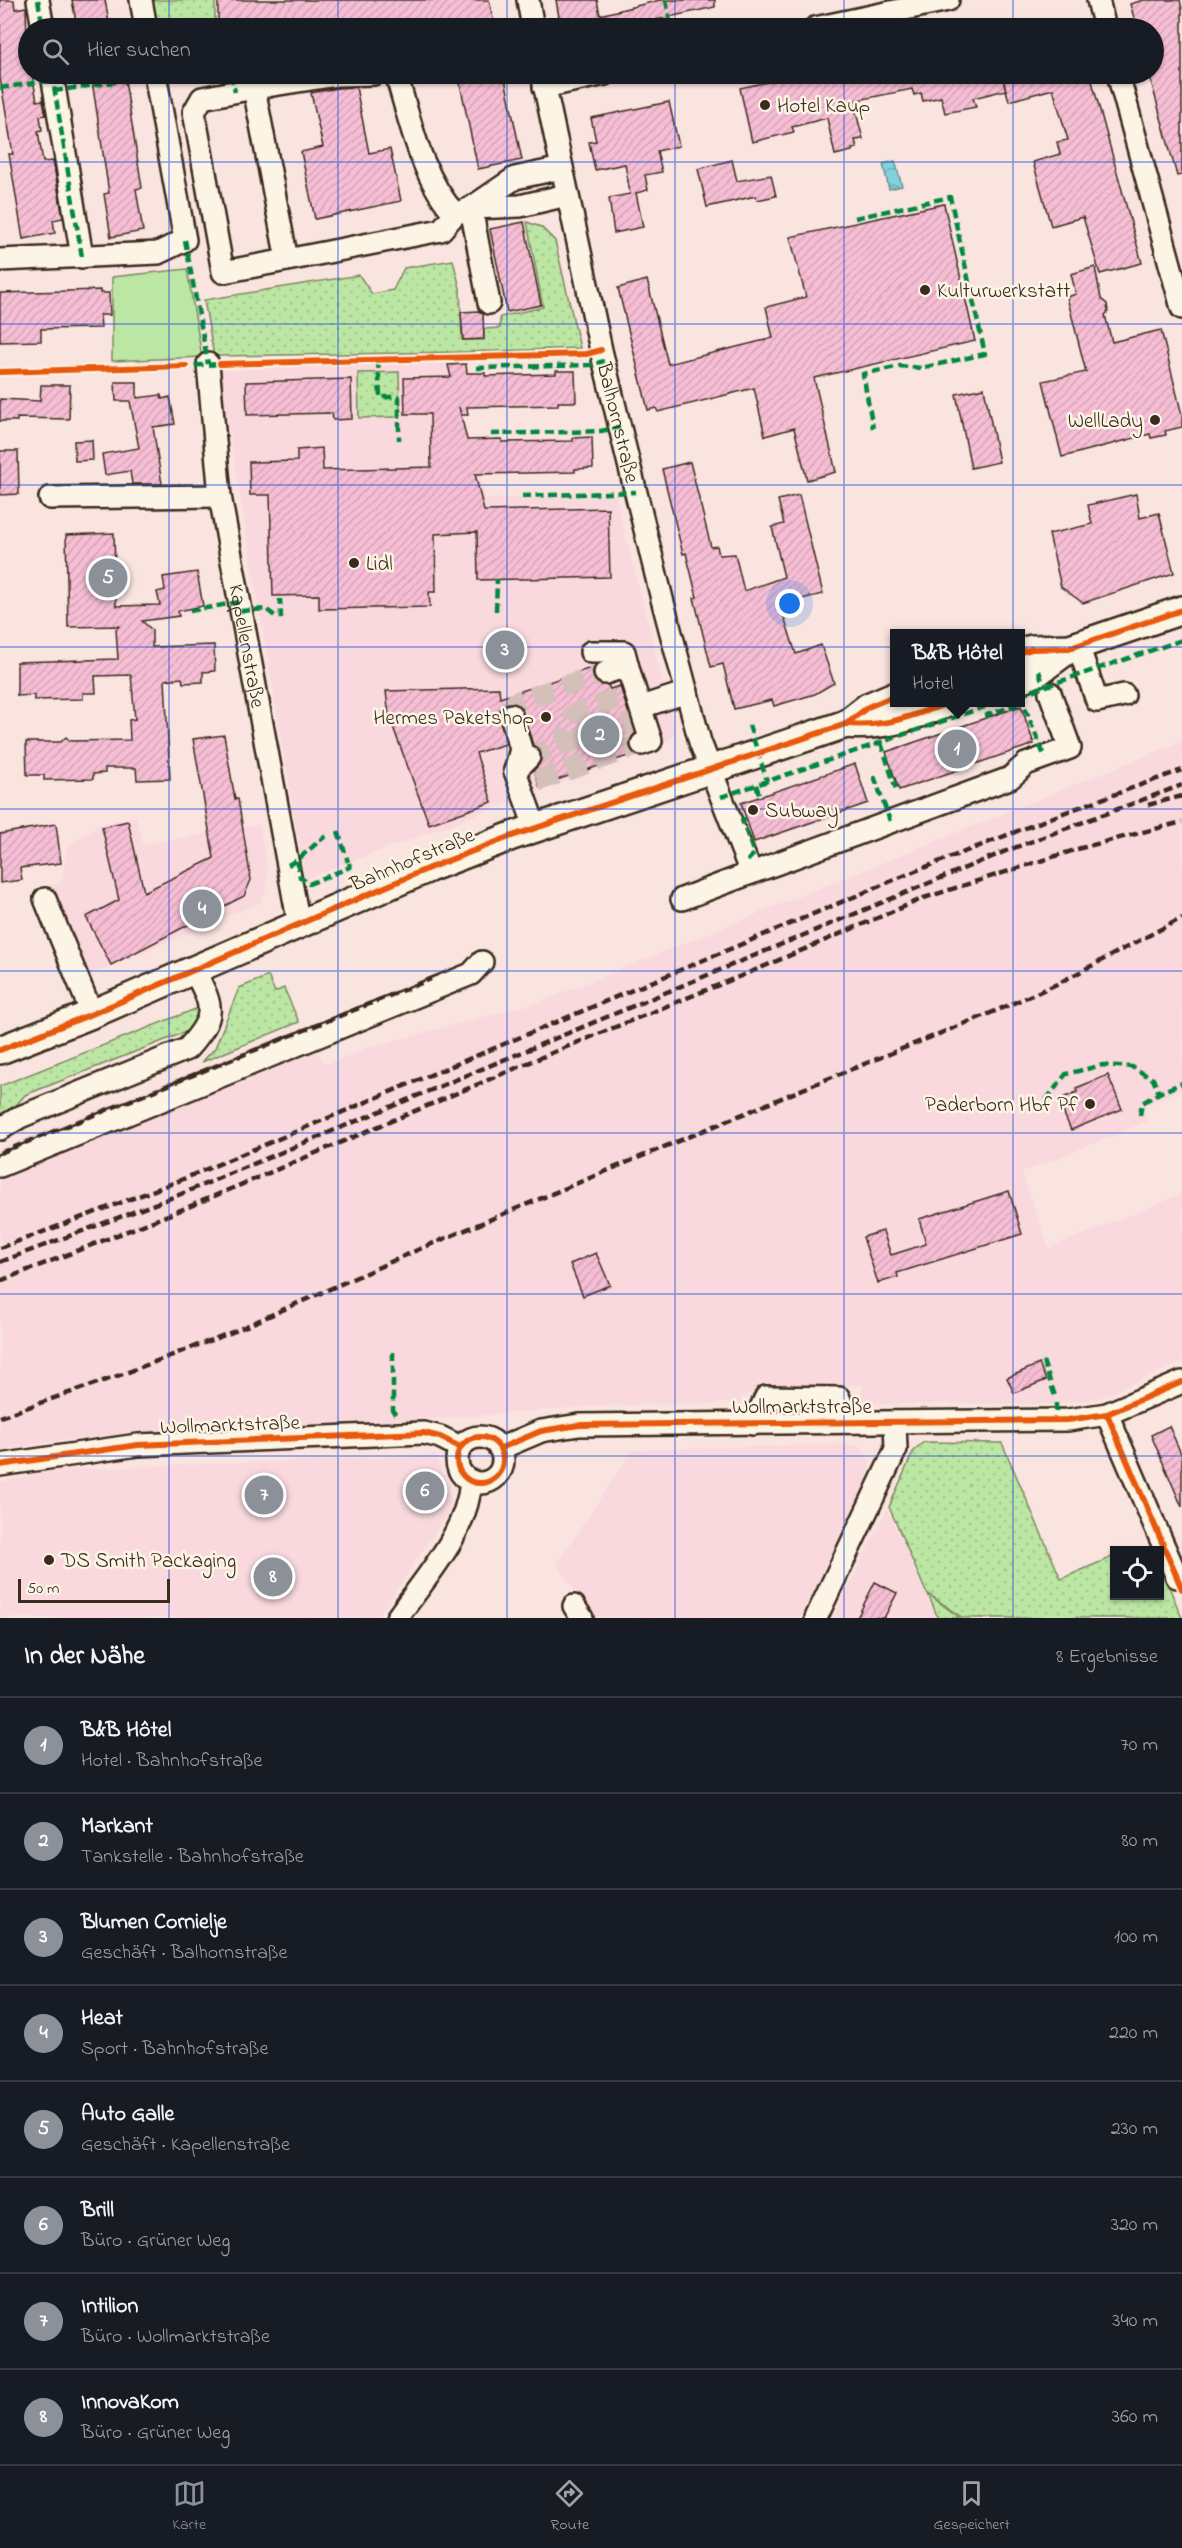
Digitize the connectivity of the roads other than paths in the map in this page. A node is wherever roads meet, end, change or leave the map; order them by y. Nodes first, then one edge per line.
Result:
1 (38, 0) edge
2 (141, 0) edge
3 (528, 0) edge
4 (948, 0) edge
5 (1098, 0) edge
6 (41, 18) edge
7 (144, 18) edge
8 (531, 18) edge
9 (862, 18) edge
10 (1103, 18) edge
11 (54, 84) edge
12 (157, 84) edge
13 (280, 84) edge
14 (399, 84) edge
15 (544, 84) edge
16 (1121, 84) edge
17 (254, 88) junction
18 (562, 168) junction
19 (567, 195) junction
20 (463, 211) junction
21 (82, 257) junction
22 (0, 260) edge
23 (287, 260) junction
24 (489, 303) dead end
25 (1182, 308) edge
26 (208, 364) dead end
27 (220, 496) junction
28 (50, 498) dead end
29 (1182, 610) edge
30 (1074, 646) junction
31 (1025, 651) edge
32 (591, 652) tunnel mouth
33 (1025, 677) edge
34 (687, 692) junction
35 (1050, 693) dead end
36 (630, 694) junction
37 (1124, 695) dead end
38 (890, 698) edge
39 (936, 707) edge
40 (511, 715) dead end
41 (846, 724) junction
42 (642, 744) dead end
43 (710, 770) junction
44 (535, 827) junction
45 (751, 873) junction
46 (45, 899) dead end
47 (682, 899) dead end
48 (299, 925) junction
49 (482, 962) dead end
50 (194, 970) junction
51 (92, 1014) junction
52 (0, 1050) edge
53 (0, 1129) edge
54 (0, 1166) edge
55 (1182, 1383) edge
56 (1107, 1414) junction
57 (896, 1422) junction
58 (460, 1447) junction
59 (501, 1448) junction
60 (0, 1465) edge
61 (471, 1481) junction
62 (1180, 1576) edge
63 (397, 1618) edge
64 (816, 1618) edge

1 - 6 street
2 - 7 street
3 - 8 street
4 - 9 street
5 - 10 street
11 - 21 street
12 - 21 street
13 - 17 street
14 - 20 street
15 - 18 street, Balhornstraße
16 - 25 street
17 - 23 street
17 - 23 street
18 - 19 street, Balhornstraße
18 - 20 street
19 - 20 street
19 - 34 street, Balhornstraße
20 - 23 street
20 - 24 street
21 - 22 street
26 - 27 street, Kapellenstraße
27 - 28 street
27 - 48 street, Kapellenstraße
29 - 30 main road
30 - 31 main road
30 - 33 main road
30 - 37 street
32 - 36 street
34 - 36 street
34 - 43 street, Balhornstraße
35 - 45 street
36 - 42 street
38 - 41 main road, Bahnhofstraße
39 - 41 main road, Bahnhofstraße
40 - 44 street
41 - 43 main road, Bahnhofstraße
43 - 44 main road, Bahnhofstraße
43 - 45 street, Balhornstraße
44 - 48 main road, Bahnhofstraße
45 - 47 street
46 - 51 street
48 - 50 main road, Bahnhofstraße
49 - 54 street
50 - 51 main road, Bahnhofstraße
50 - 53 street
51 - 52 main road, Bahnhofstraße
55 - 56 street, Wollmarktstraße
56 - 57 street, Wollmarktstraße
56 - 62 street
57 - 59 street, Wollmarktstraße
57 - 64 street
58 - 59 street
58 - 60 street, Wollmarktstraße
58 - 61 street
59 - 61 street
61 - 63 street

